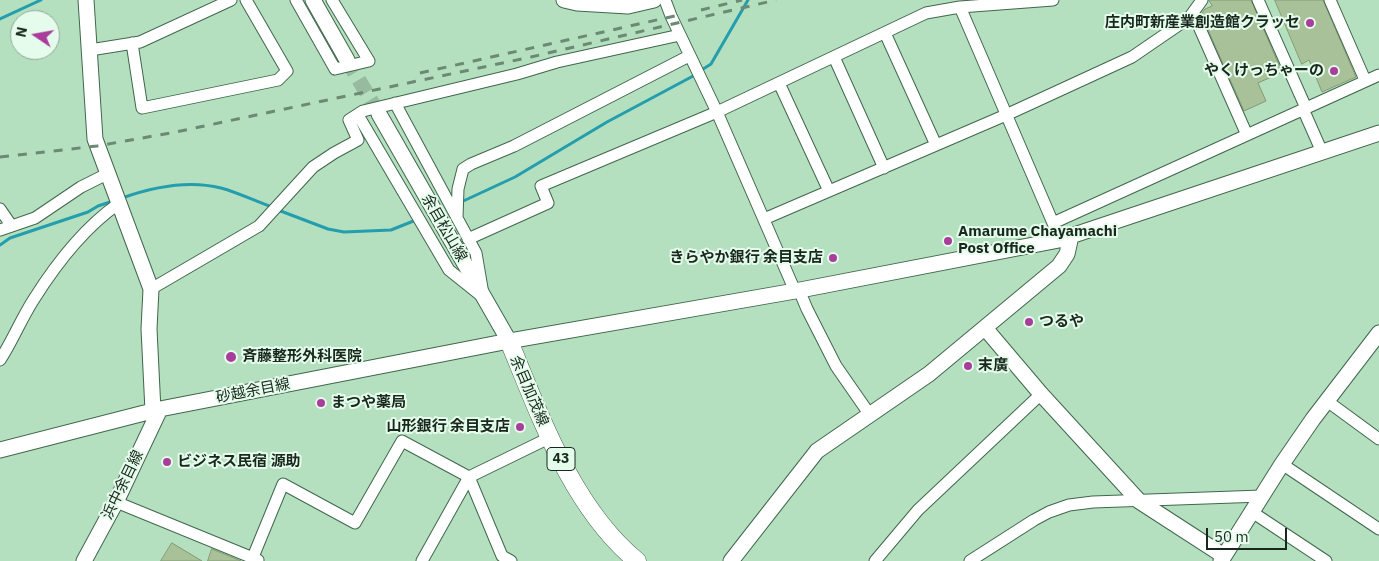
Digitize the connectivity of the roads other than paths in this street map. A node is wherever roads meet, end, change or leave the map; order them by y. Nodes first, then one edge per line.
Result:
1 (86, 0) edge
2 (231, 0) edge
3 (246, 0) edge
4 (296, 0) edge
5 (313, 0) edge
6 (332, 0) edge
7 (564, 0) edge
8 (654, 0) edge
9 (665, 0) edge
10 (1053, 0) edge
11 (1202, 0) edge
12 (1258, 0) edge
13 (1330, 0) edge
14 (960, 7) junction
15 (1193, 13) junction
16 (885, 33) junction
17 (680, 35) junction
18 (132, 43) junction
19 (90, 50) junction
20 (689, 56) junction
21 (834, 57) junction
22 (347, 60) tunnel mouth
23 (1379, 75) edge
24 (1365, 80) junction
25 (779, 83) junction
26 (395, 103) junction
27 (1304, 108) junction
28 (717, 112) junction
29 (379, 114) tunnel mouth
30 (358, 115) junction
31 (1006, 115) junction
32 (1379, 132) edge
33 (1247, 135) junction
34 (936, 145) junction
35 (1322, 152) junction
36 (884, 168) junction
37 (107, 174) junction
38 (829, 192) junction
39 (118, 204) junction
40 (0, 209) edge
41 (457, 218) junction
42 (764, 219) junction
43 (1053, 223) junction
44 (11, 225) junction
45 (0, 230) edge
46 (1065, 238) junction
47 (468, 239) junction
48 (151, 289) junction
49 (797, 290) junction
50 (484, 298) junction
51 (985, 328) junction
52 (1377, 338) edge
53 (509, 342) junction
54 (0, 360) edge
55 (1041, 394) junction
56 (1327, 401) junction
57 (156, 410) junction
58 (870, 415) junction
59 (549, 438) junction
60 (1379, 438) edge
61 (0, 450) edge
62 (1282, 464) junction
63 (469, 477) junction
64 (1262, 496) junction
65 (1138, 501) junction
66 (116, 502) junction
67 (1252, 512) junction
68 (1379, 529) edge
69 (628, 558) edge
70 (256, 559) edge
71 (504, 559) edge
72 (1222, 559) edge
73 (84, 561) edge
74 (422, 561) edge
75 (731, 561) edge
76 (874, 561) edge
77 (970, 561) edge
78 (1326, 561) edge

1 - 19 street
2 - 18 street
3 - 18 street
4 - 6 street
5 - 22 street
7 - 8 street
9 - 17 street
10 - 14 street
11 - 15 street
12 - 27 street
13 - 24 street
14 - 16 street
14 - 31 street
15 - 31 street
15 - 33 street
16 - 21 street
16 - 34 street
17 - 20 street
17 - 26 street
18 - 19 street
19 - 37 street
20 - 28 street
20 - 41 street
21 - 25 street
21 - 36 street
23 - 24 street
24 - 27 street
25 - 28 street
25 - 38 street
26 - 30 street
26 - 41 street
27 - 33 street
27 - 35 street
28 - 42 street
28 - 47 street
29 - 50 street, 余目松山線
30 - 48 street
30 - 50 street
31 - 34 street
31 - 43 street
32 - 35 street, 砂越余目線
33 - 43 street
34 - 36 street
35 - 46 street, 砂越余目線
36 - 38 street
37 - 39 street
37 - 44 street
38 - 42 street
39 - 48 street
39 - 54 street
40 - 44 street
41 - 47 street
42 - 49 street
43 - 46 street
44 - 45 street
46 - 49 street, 砂越余目線
46 - 51 street
47 - 50 street
48 - 57 street
49 - 53 street, 砂越余目線
49 - 58 street
50 - 53 street, 余目松山線
51 - 55 street
51 - 58 street
52 - 56 street
53 - 57 street, 砂越余目線
53 - 59 main road, 余目加茂線 / 43
55 - 65 street
55 - 76 street
56 - 60 street
56 - 62 street
57 - 61 street, 砂越余目線
57 - 66 street, 浜中余目線
58 - 75 street
59 - 63 street
59 - 69 main road, 余目加茂線 / 43
62 - 64 street
62 - 68 street
63 - 70 street
63 - 71 street
63 - 74 street
64 - 65 street
64 - 67 street
65 - 72 street
65 - 77 street
66 - 70 street
66 - 73 street, 浜中余目線
67 - 72 street
67 - 78 street

